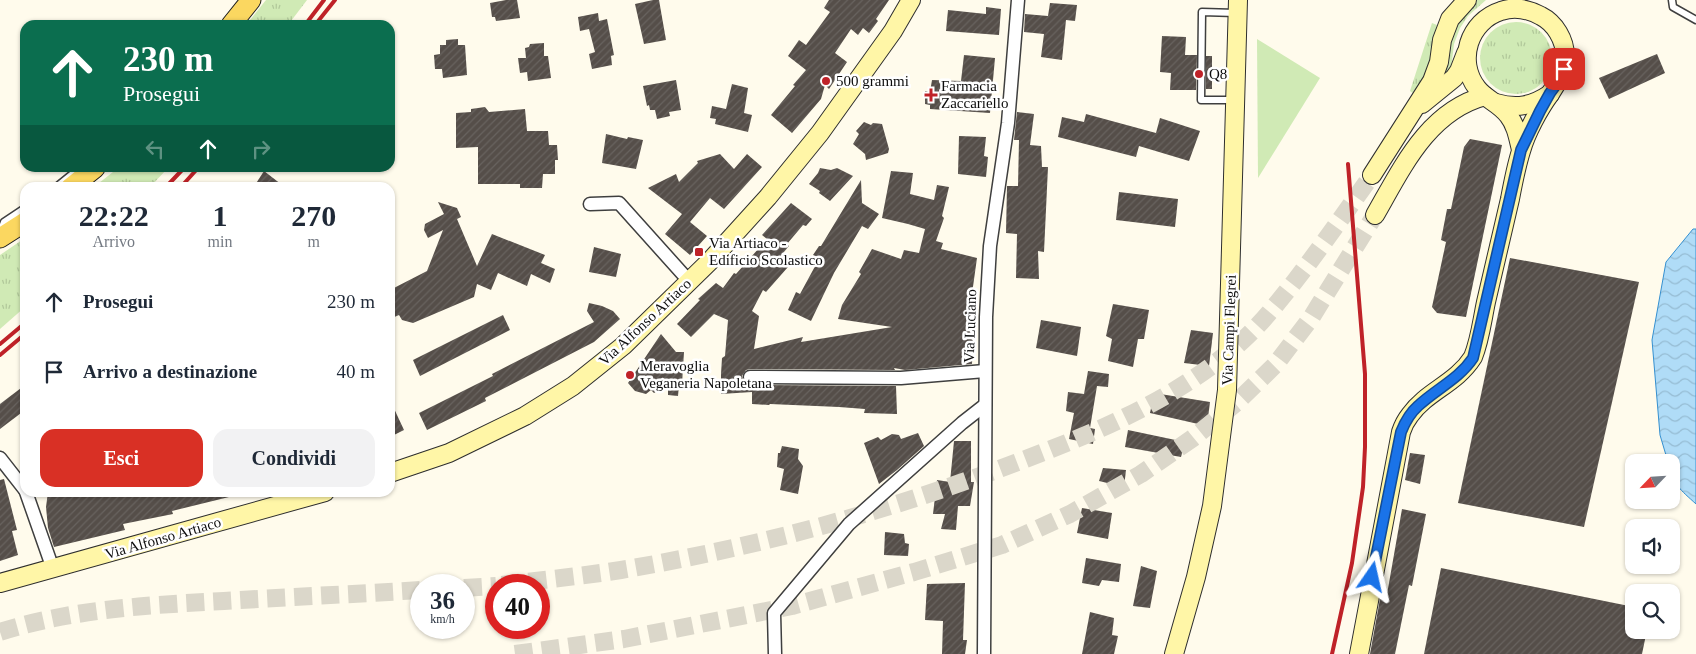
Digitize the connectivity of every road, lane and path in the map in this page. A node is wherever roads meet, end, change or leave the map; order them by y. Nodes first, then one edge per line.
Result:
1 (251, 0) edge
2 (911, 0) edge
3 (1018, 0) edge
4 (1467, 0) edge
5 (1493, 0) edge
6 (1672, 0) edge
7 (1238, 6) edge
8 (1529, 6) edge
9 (235, 20) edge
10 (1484, 20) junction
11 (1696, 20) edge
12 (1466, 52) junction
13 (1550, 93) junction
14 (1236, 100) junction
15 (1491, 100) junction
16 (1412, 112) junction
17 (1521, 150) junction
18 (76, 172) edge
19 (90, 172) edge
20 (1372, 175) tunnel mouth
21 (63, 182) edge
22 (78, 182) edge
23 (590, 204) dead end
24 (20, 211) edge
25 (1375, 215) tunnel mouth
26 (20, 225) edge
27 (0, 232) edge
28 (0, 238) edge
29 (689, 281) junction
30 (985, 371) junction
31 (750, 377) dead end
32 (985, 405) junction
33 (0, 458) edge
34 (395, 471) edge
35 (20, 484) edge
36 (27, 497) edge
37 (307, 497) edge
38 (53, 569) junction
39 (0, 582) edge
40 (775, 654) edge
41 (984, 654) edge
42 (1174, 654) edge
43 (1359, 654) edge

1 - 9 main road
2 - 29 main road, Via Alfonso Artiaco
3 - 30 street, Via Luciano
4 - 16 main road
5 - 10 main road
6 - 11 lane
7 - 14 main road, Via Campi Flegrei
7 - 14 lane
8 - 10 main road
8 - 13 main road
10 - 12 main road
12 - 15 main road
12 - 16 main road
13 - 15 main road
13 - 17 main road
14 - 42 main road, Via Campi Flegrei
15 - 17 main road
15 - 25 main road
16 - 20 main road
17 - 43 main road
18 - 21 lane
19 - 22 main road
23 - 29 street
24 - 27 lane
26 - 28 main road
29 - 34 main road, Via Alfonso Artiaco
30 - 31 street
30 - 32 street, Via Luciano
32 - 40 street
32 - 41 street, Via Luciano
33 - 35 street
36 - 38 street
37 - 38 main road, Via Alfonso Artiaco
38 - 39 main road, Via Alfonso Artiaco

